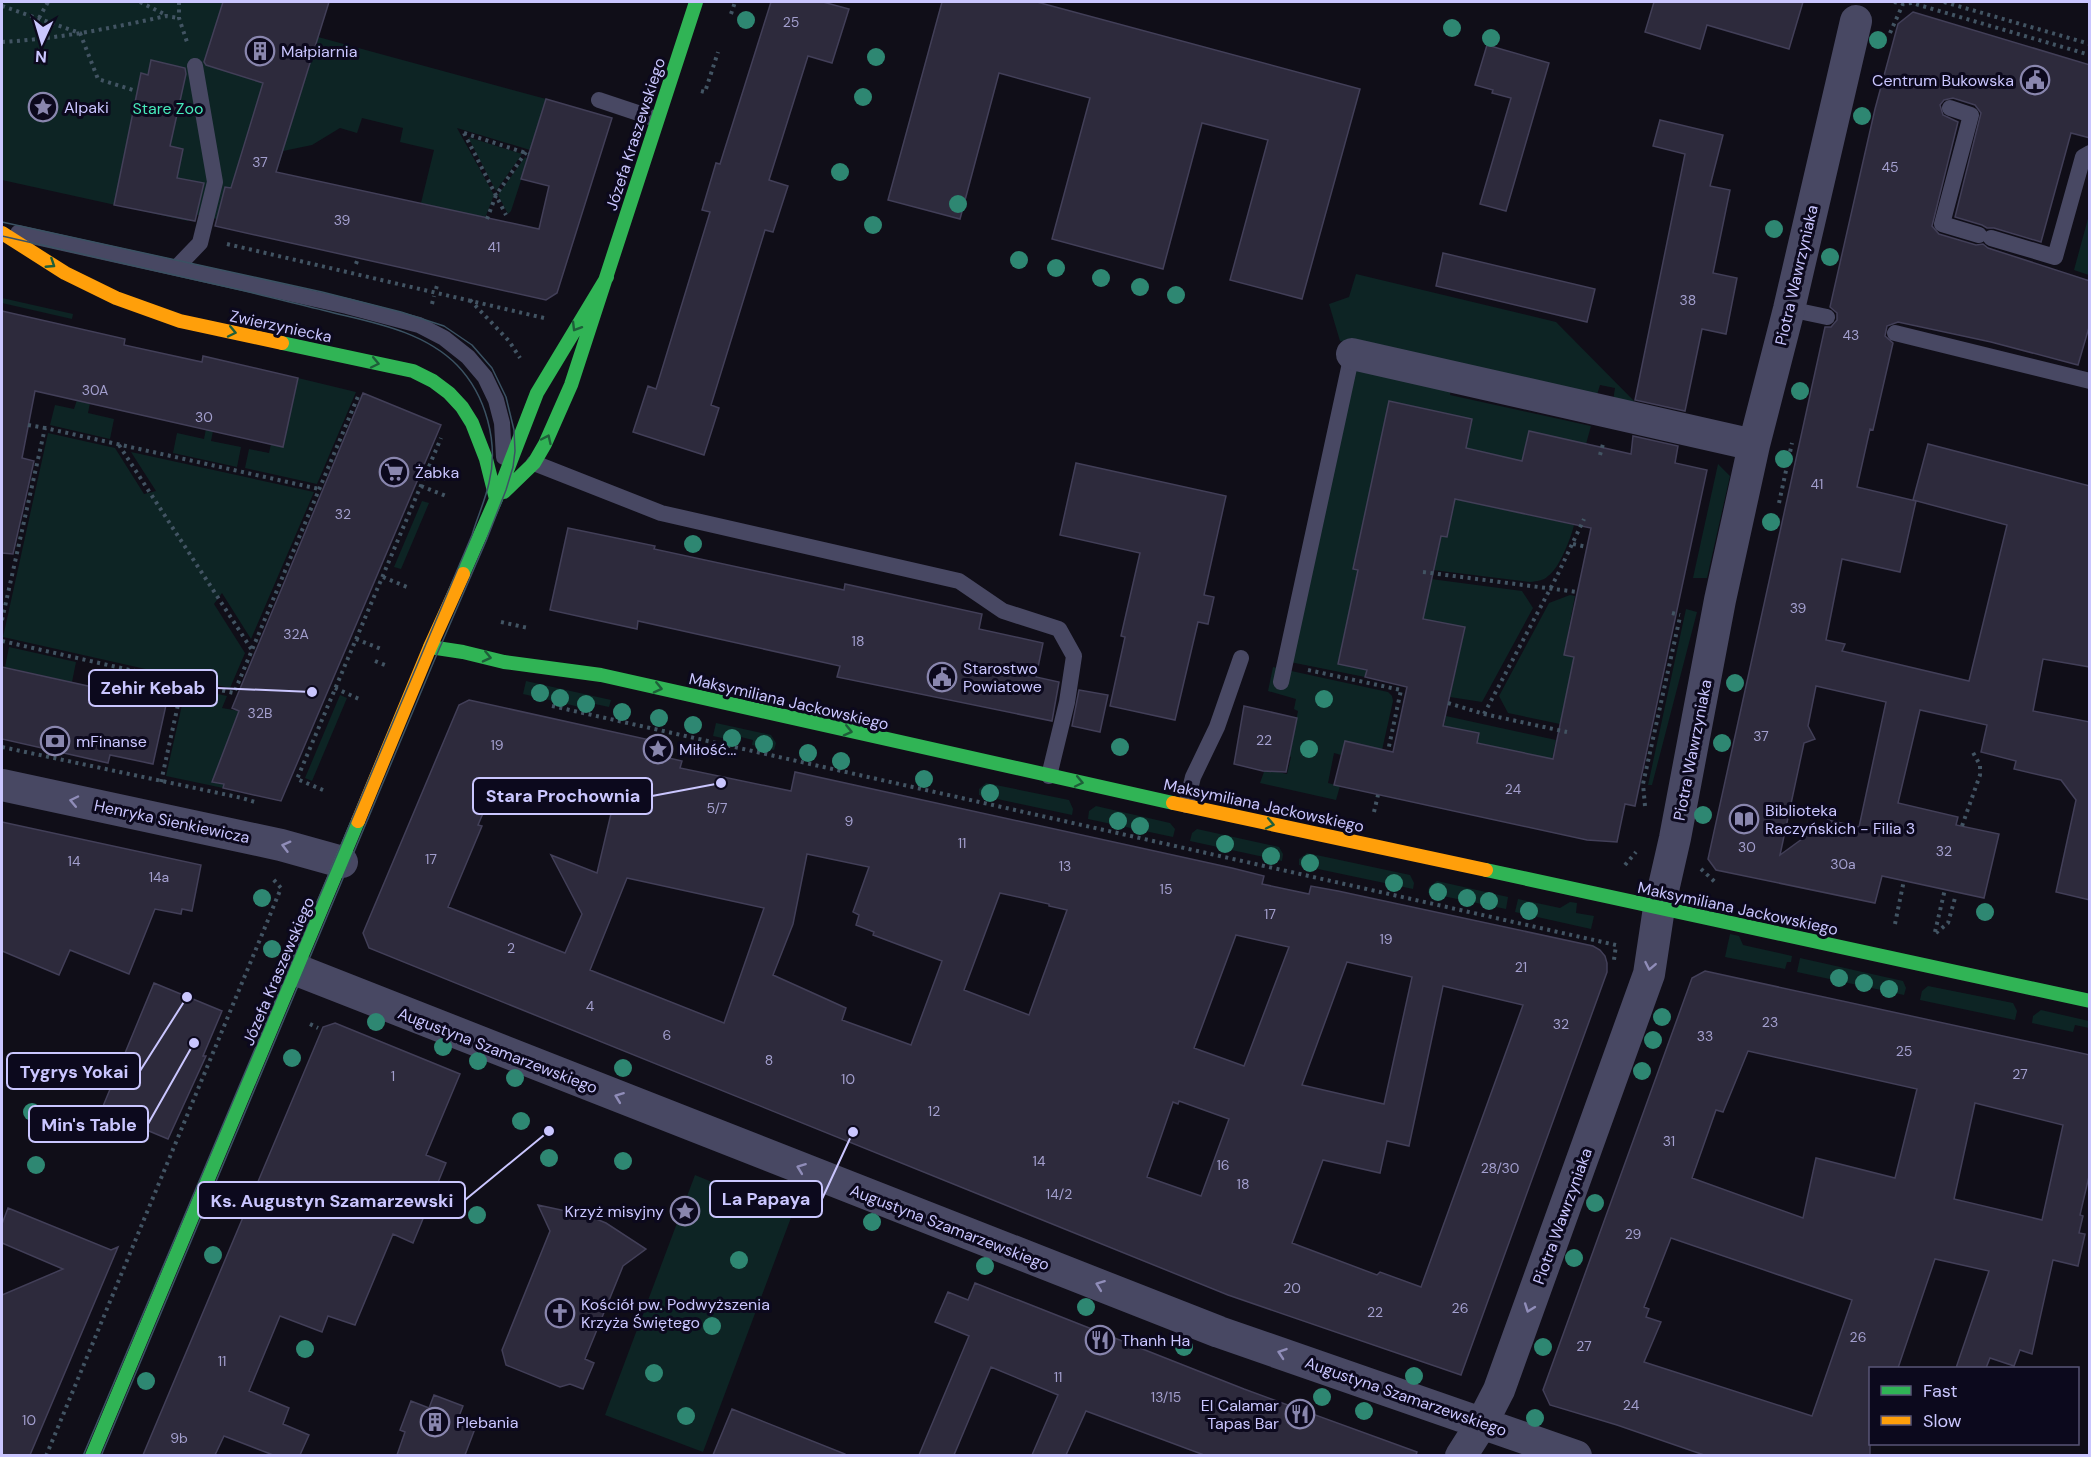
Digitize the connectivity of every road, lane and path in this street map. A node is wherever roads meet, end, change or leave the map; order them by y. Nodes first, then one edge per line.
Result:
1 (48, 2) edge
2 (140, 2) edge
3 (179, 2) edge
4 (696, 2) edge
5 (1894, 2) edge
6 (1944, 2) edge
7 (1903, 4) junction
8 (2, 6) edge
9 (166, 16) junction
10 (39, 18) junction
11 (179, 18) junction
12 (1856, 21) dead end
13 (80, 33) junction
14 (1889, 37) dead end
15 (2, 42) edge
16 (2090, 44) edge
17 (2090, 55) edge
18 (195, 66) joint
19 (133, 90) dead end
20 (599, 100) dead end
21 (1950, 108) dead end
22 (656, 119) junction
23 (2090, 153) edge
24 (496, 195) junction
25 (506, 215) dead end
26 (487, 219) dead end
27 (2, 231) edge
28 (200, 243) junction
29 (358, 258) dead end
30 (356, 264) dead end
31 (176, 268) junction
32 (607, 277) junction
33 (438, 282) dead end
34 (436, 289) dead end
35 (1789, 309) junction
36 (585, 311) junction
37 (1827, 317) dead end
38 (1895, 333) dead end
39 (1352, 354) joint
40 (2090, 381) edge
41 (362, 388) dead end
42 (28, 425) dead end
43 (45, 428) junction
44 (443, 434) dead end
45 (1792, 443) dead end
46 (118, 445) junction
47 (1755, 445) junction
48 (534, 463) junction
49 (421, 486) junction
50 (320, 489) junction
51 (446, 496) dead end
52 (496, 499) junction
53 (1777, 511) dead end
54 (1584, 519) dead end
55 (1573, 544) junction
56 (1587, 547) dead end
57 (1423, 572) dead end
58 (383, 577) junction
59 (407, 586) dead end
60 (1550, 588) junction
61 (1577, 592) dead end
62 (1672, 613) dead end
63 (1680, 615) dead end
64 (2, 620) edge
65 (356, 639) junction
66 (2, 641) edge
67 (430, 647) junction
68 (381, 648) dead end
69 (252, 651) junction
70 (1241, 658) dead end
71 (375, 661) dead end
72 (389, 666) dead end
73 (183, 682) junction
74 (1281, 682) dead end
75 (335, 688) junction
76 (359, 699) dead end
77 (544, 704) dead end
78 (1448, 704) dead end
79 (1484, 714) junction
80 (1567, 732) dead end
81 (1971, 749) dead end
82 (1049, 776) junction
83 (161, 782) dead end
84 (2, 785) edge
85 (322, 790) dead end
86 (1378, 795) dead end
87 (1186, 805) junction
88 (1373, 816) dead end
89 (1962, 826) dead end
90 (342, 862) junction
91 (1697, 865) dead end
92 (271, 877) dead end
93 (1904, 880) dead end
94 (1725, 884) dead end
95 (1945, 889) dead end
96 (1955, 898) dead end
97 (1659, 909) junction
98 (1904, 928) dead end
99 (1934, 936) junction
100 (1945, 939) dead end
101 (1614, 964) dead end
102 (297, 970) junction
103 (2090, 1001) edge
104 (1482, 1423) junction
105 (46, 1455) edge
106 (93, 1455) edge
107 (1461, 1455) edge
108 (1576, 1455) edge

1 - 10 path
2 - 9 path
3 - 11 path
4 - 22 street, Józefa Kraszewskiego
5 - 7 path
6 - 16 path
7 - 14 path
7 - 17 path
8 - 10 path
9 - 11 path
9 - 13 path
10 - 13 path
11 - 18 path
12 - 35 street, Piotra Wawrzyniaka
13 - 15 path
13 - 19 path
18 - 28 lane
20 - 22 lane
21 - 23 lane
22 - 32 street, Józefa Kraszewskiego
24 - 24 path
24 - 25 path
24 - 26 path
27 - 31 lane
27 -> 52 street, Zwierzyniecka
28 - 31 lane
28 - 36 path
29 - 30 path
31 - 52 lane
32 - 36 street, Józefa Kraszewskiego
48 -> 32 street, Józefa Kraszewskiego
33 - 34 path
35 - 37 lane
35 - 47 street, Piotra Wawrzyniaka
36 -> 52 street, Józefa Kraszewskiego
38 - 40 lane
39 - 47 street
39 - 74 lane
41 - 50 path
42 - 43 path
43 - 46 path
43 - 64 path
44 - 49 path
45 - 53 path
46 - 50 path
46 - 69 path
47 - 97 street, Piotra Wawrzyniaka
48 - 52 street, Józefa Kraszewskiego
48 - 82 lane
49 - 51 path
49 - 58 path
50 - 69 path
52 - 67 street, Józefa Kraszewskiego
54 - 55 path
55 - 56 path
55 - 60 path
57 - 60 path
58 - 59 path
58 - 65 path
60 - 61 path
60 - 79 path
62 - 63 path
65 - 68 path
65 - 75 path
66 - 73 path
67 -> 82 street, Maksymiliana Jackowskiego
67 - 90 street, Józefa Kraszewskiego
69 - 73 path
70 - 87 lane
71 - 72 path
73 - 83 path
75 - 76 path
75 - 85 path
77 - 101 path
78 - 79 path
79 - 80 path
81 - 89 path
82 -> 87 street, Maksymiliana Jackowskiego
90 -> 84 street, Henryka Sienkiewicza
86 - 88 path
87 -> 97 street, Maksymiliana Jackowskiego
90 - 102 street, Józefa Kraszewskiego
91 - 94 path
92 - 105 path
93 - 98 path
95 - 99 path
96 - 99 path
97 - 103 street, Maksymiliana Jackowskiego
97 -> 104 street, Piotra Wawrzyniaka
99 - 100 path
104 -> 102 street, Augustyna Szamarzewskiego
102 - 106 street, Józefa Kraszewskiego
104 - 107 street, Piotra Wawrzyniaka
104 - 108 street, Augustyna Szamarzewskiego

